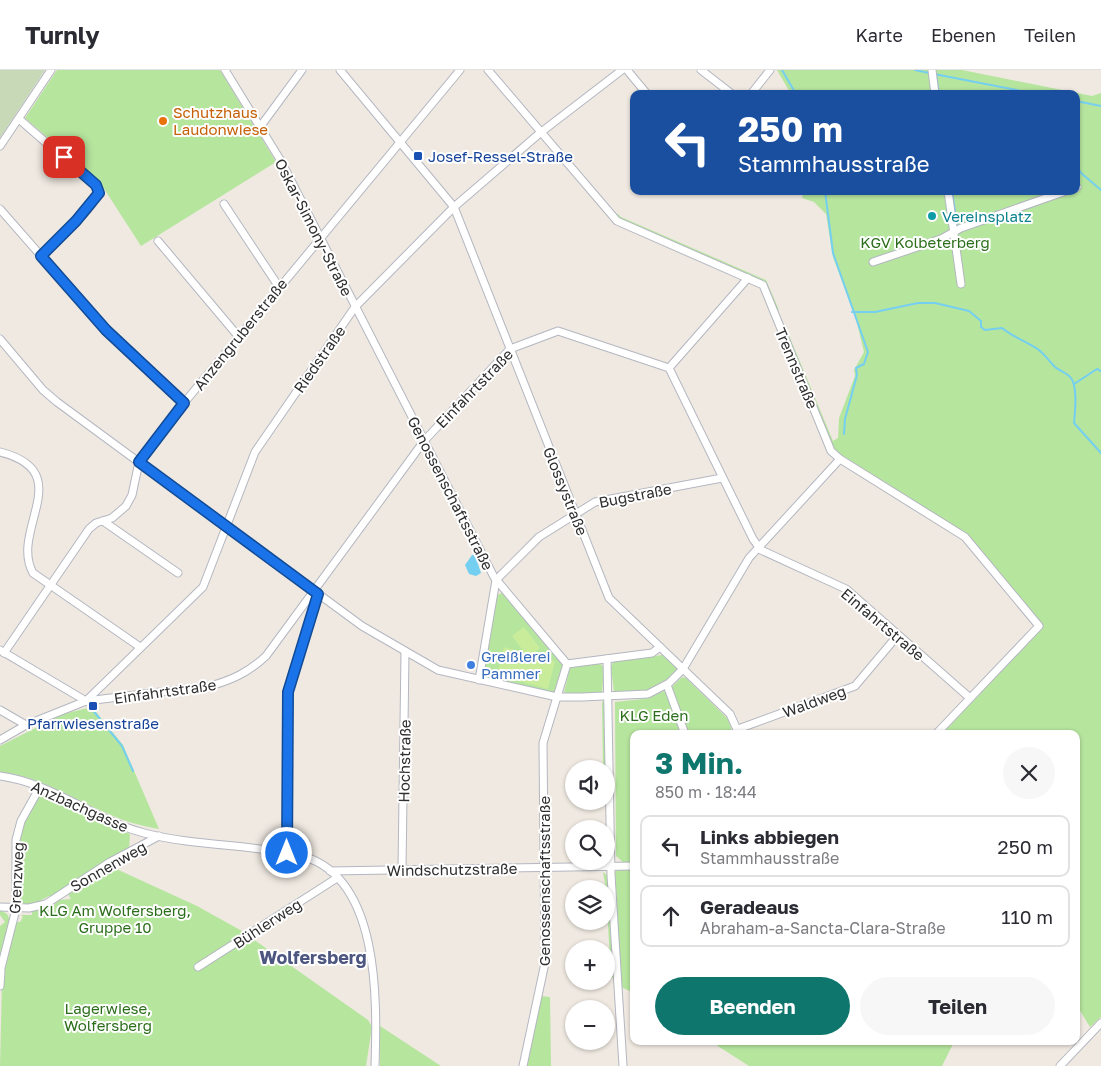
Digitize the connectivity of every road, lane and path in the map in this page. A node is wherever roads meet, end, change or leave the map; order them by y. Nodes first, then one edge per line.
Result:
1 (51, 70) edge
2 (226, 70) edge
3 (302, 70) edge
4 (340, 70) edge
5 (460, 70) edge
6 (488, 70) edge
7 (622, 70) edge
8 (627, 70) edge
9 (701, 70) edge
10 (770, 70) edge
11 (932, 74) edge
12 (644, 90) edge
13 (727, 90) edge
14 (754, 90) edge
15 (934, 90) edge
16 (19, 119) junction
17 (260, 126) junction
18 (540, 134) junction
19 (400, 142) junction
20 (0, 146) edge
21 (948, 195) edge
22 (1055, 195) edge
23 (224, 204) dead end
24 (454, 207) junction
25 (0, 209) edge
26 (953, 232) junction
27 (320, 238) junction
28 (158, 241) dead end
29 (41, 256) junction
30 (874, 262) dead end
31 (748, 278) junction
32 (961, 284) dead end
33 (278, 287) junction
34 (355, 308) junction
35 (238, 336) junction
36 (0, 339) edge
37 (510, 349) junction
38 (669, 368) junction
39 (184, 403) junction
40 (424, 441) junction
41 (0, 452) edge
42 (840, 460) junction
43 (139, 462) junction
44 (722, 478) junction
45 (576, 514) junction
46 (103, 522) junction
47 (227, 527) junction
48 (758, 548) junction
49 (178, 573) dead end
50 (496, 580) junction
51 (50, 585) junction
52 (316, 593) junction
53 (898, 635) junction
54 (140, 647) junction
55 (660, 648) junction
56 (2, 652) edge
57 (405, 652) junction
58 (607, 659) junction
59 (567, 664) junction
60 (683, 669) junction
61 (480, 680) junction
62 (666, 685) junction
63 (557, 697) junction
64 (608, 697) junction
65 (970, 698) junction
66 (86, 701) junction
67 (0, 710) edge
68 (26, 725) junction
69 (683, 730) edge
70 (738, 730) edge
71 (744, 730) edge
72 (940, 730) edge
73 (0, 740) edge
74 (0, 776) edge
75 (40, 787) junction
76 (609, 820) edge
77 (159, 836) junction
78 (287, 853) junction
79 (630, 866) edge
80 (615, 867) edge
81 (546, 868) junction
82 (565, 868) edge
83 (402, 870) junction
84 (610, 870) edge
85 (330, 871) junction
86 (337, 878) junction
87 (0, 907) edge
88 (16, 909) junction
89 (198, 967) dead end
90 (0, 971) edge
91 (0, 986) edge
92 (1101, 1022) edge
93 (1080, 1045) edge
94 (1080, 1045) edge
95 (375, 1066) edge
96 (523, 1066) edge
97 (623, 1066) edge
98 (1060, 1066) edge

1 - 16 street
2 - 17 street, Oskar-Simony-Straße
3 - 17 street
4 - 19 street
5 - 19 street, Anzengruberstraße
6 - 18 street, Trennstraße
7 - 18 street, Riedstraße
8 - 12 street
9 - 13 street
10 - 14 street
11 - 15 street
16 - 20 street
16 - 29 street
17 - 27 street, Oskar-Simony-Straße
18 - 24 street, Riedstraße
18 - 31 street, Trennstraße
19 - 24 street
19 - 27 street, Anzengruberstraße
21 - 26 street
22 - 26 street
23 - 33 street
24 - 34 street, Riedstraße
24 - 37 street, Glossystraße
25 - 29 street
26 - 30 street
26 - 32 street
27 - 33 street, Anzengruberstraße
27 - 34 street, Oskar-Simony-Straße
28 - 35 street
29 - 39 street
31 - 38 street
31 - 42 street, Trennstraße
33 - 35 street, Anzengruberstraße
34 - 40 street, Genossenschaftsstraße
34 - 47 street, Riedstraße
35 - 39 street, Anzengruberstraße
36 - 43 street
37 - 38 street, Einfahrtstraße
37 - 40 street, Einfahrtstraße
37 - 45 street, Glossystraße
38 - 44 street
39 - 43 street, Anzengruberstraße
40 - 50 street, Genossenschaftsstraße
40 - 52 street, Einfahrtstraße
41 - 51 street
42 - 48 street
42 - 65 street, Trennstraße
43 - 46 street, Anzengruberstraße
43 - 47 street
44 - 45 street, Bugstraße
44 - 48 street
45 - 50 street, Bugstraße
45 - 55 street, Glossystraße
46 - 49 street
46 - 51 street, Anzengruberstraße
47 - 52 street
47 - 54 street, Riedstraße
48 - 53 street, Einfahrtstraße
48 - 60 street
50 - 59 street, Genossenschaftsstraße
50 - 61 street
51 - 54 street
51 - 56 street, Anzengruberstraße
52 - 57 street
52 - 66 street, Einfahrtstraße
52 - 78 street
53 - 65 street, Einfahrtstraße
53 - 71 street, Waldweg
54 - 66 street, Riedstraße
55 - 58 street
55 - 60 street, Glossystraße
56 - 66 street
57 - 61 street
57 - 83 street, Hochstraße
58 - 59 street
58 - 64 street
59 - 63 street, Genossenschaftsstraße
60 - 62 street
60 - 70 street, Glossystraße
61 - 63 street
62 - 64 street
62 - 69 street
63 - 64 street
63 - 81 street, Genossenschaftsstraße
64 - 76 street
65 - 72 street
66 - 68 street, Einfahrtstraße
67 - 68 street
68 - 73 street, Einfahrtstraße
74 - 75 street, Anzbachgasse
75 - 77 street, Anzbachgasse
75 - 88 street, Grenzweg
77 - 78 street, Anzbachgasse
77 - 88 street, Sonnenweg
78 - 85 street, Anzbachgasse
79 - 80 street, Windschutzstraße
81 - 82 street, Windschutzstraße
81 - 83 street, Windschutzstraße
81 - 96 street, Genossenschaftsstraße
83 - 85 street, Windschutzstraße
84 - 97 street
85 - 86 street
86 - 89 street, Bühlerweg
86 - 95 street
87 - 88 street, Sonnenweg
88 - 90 street, Grenzweg
90 - 91 street, Grenzweg
92 - 93 street
94 - 98 street

